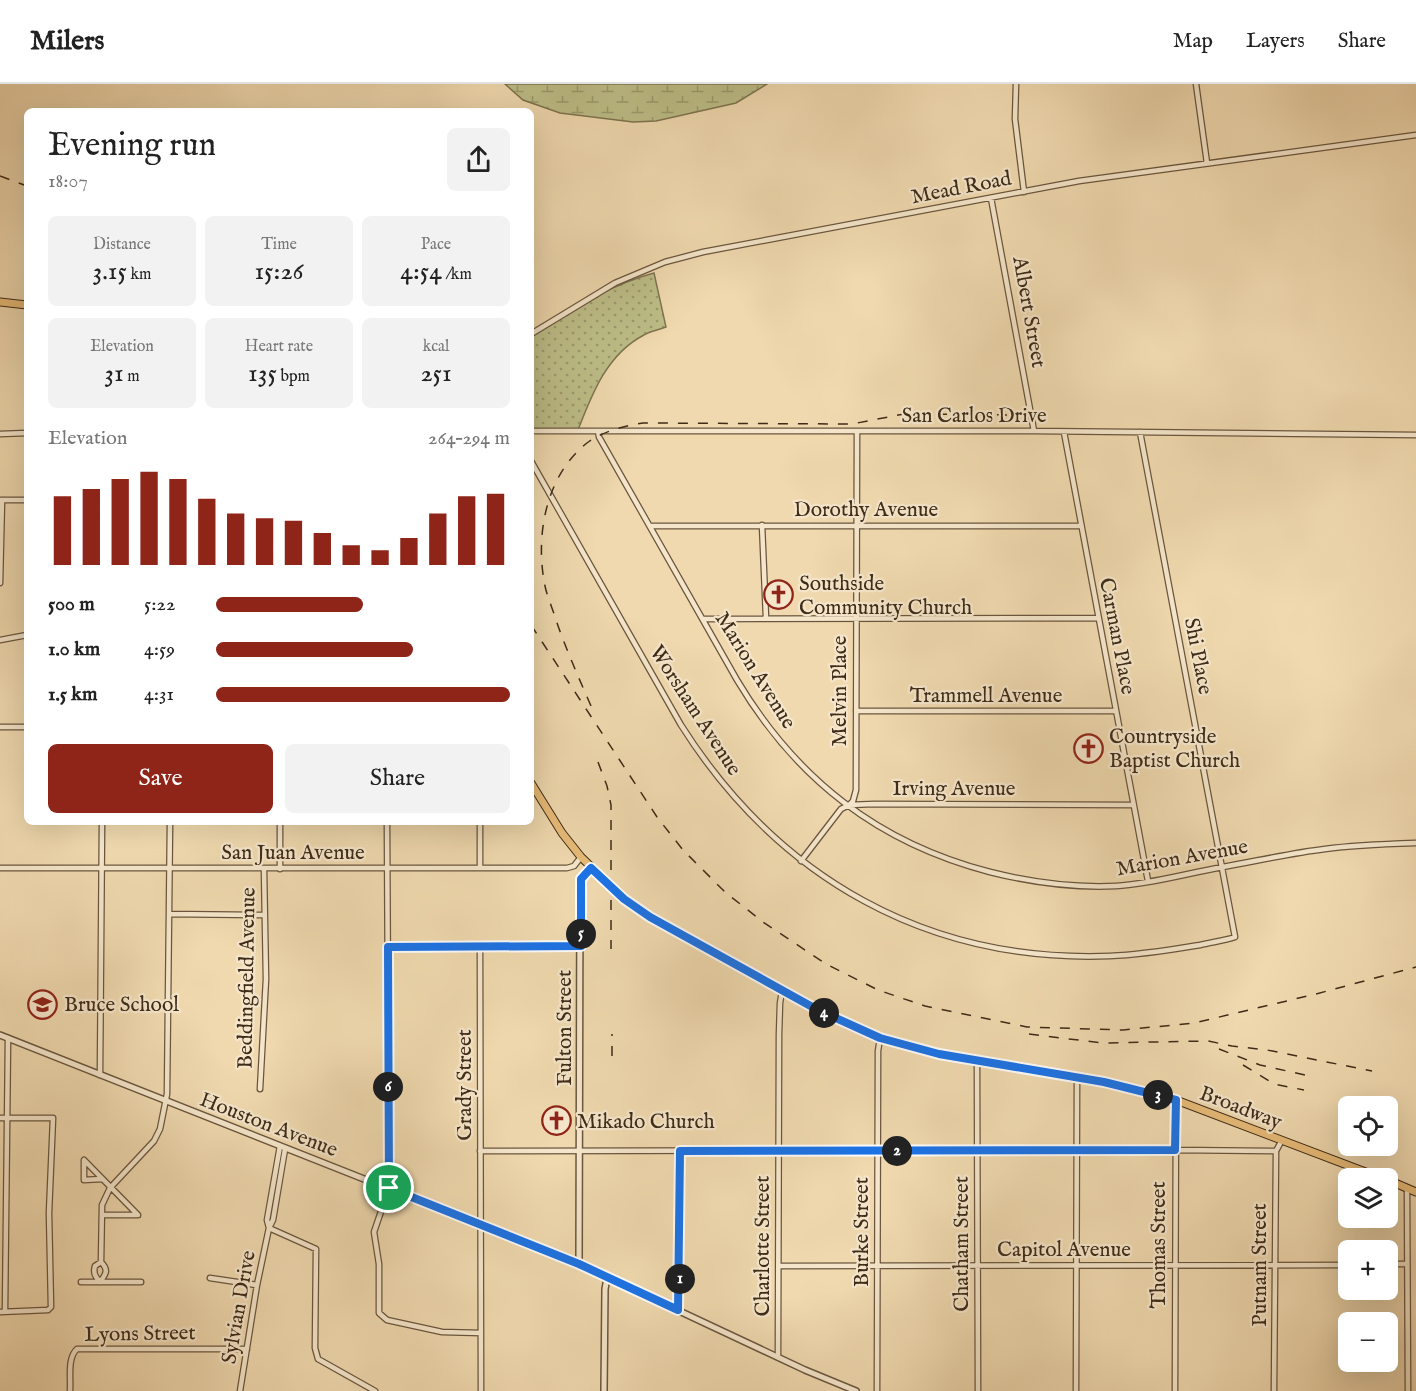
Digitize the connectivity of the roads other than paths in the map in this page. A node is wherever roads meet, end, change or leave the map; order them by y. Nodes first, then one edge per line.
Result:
1 (1016, 84) edge
2 (1196, 84) edge
3 (1416, 135) edge
4 (1208, 164) junction
5 (1024, 192) junction
6 (991, 198) junction
7 (0, 302) edge
8 (24, 305) edge
9 (534, 332) edge
10 (534, 431) edge
11 (598, 431) junction
12 (856, 431) junction
13 (1034, 431) junction
14 (1064, 432) junction
15 (1140, 432) junction
16 (0, 434) edge
17 (24, 434) edge
18 (1416, 435) edge
19 (534, 466) edge
20 (1, 500) edge
21 (24, 500) edge
22 (762, 525) junction
23 (856, 525) junction
24 (650, 526) junction
25 (1081, 526) junction
26 (0, 583) edge
27 (766, 618) junction
28 (856, 618) junction
29 (1098, 618) junction
30 (703, 619) junction
31 (24, 636) edge
32 (0, 640) edge
33 (856, 711) junction
34 (1116, 711) junction
35 (0, 727) edge
36 (24, 727) edge
37 (534, 788) edge
38 (849, 805) junction
39 (1133, 805) junction
40 (102, 825) edge
41 (170, 825) edge
42 (280, 825) edge
43 (387, 825) edge
44 (480, 825) edge
45 (1416, 843) edge
46 (581, 857) junction
47 (801, 861) junction
48 (1222, 867) junction
49 (0, 868) edge
50 (102, 868) junction
51 (170, 868) junction
52 (387, 868) junction
53 (480, 868) junction
54 (591, 868) junction
55 (264, 869) junction
56 (280, 869) junction
57 (1148, 881) junction
58 (169, 914) junction
59 (264, 915) junction
60 (1232, 921) joint
61 (480, 946) junction
62 (581, 946) junction
63 (388, 947) junction
64 (782, 991) junction
65 (0, 1035) edge
66 (8, 1038) junction
67 (880, 1038) junction
68 (977, 1061) junction
69 (100, 1075) junction
70 (1077, 1077) junction
71 (260, 1089) dead end
72 (1176, 1100) junction
73 (165, 1101) junction
74 (3, 1118) edge
75 (1282, 1140) junction
76 (282, 1148) junction
77 (978, 1150) junction
78 (1076, 1150) junction
79 (1175, 1150) junction
80 (480, 1151) junction
81 (581, 1151) junction
82 (680, 1151) junction
83 (779, 1151) junction
84 (878, 1151) junction
85 (1276, 1151) junction
86 (1355, 1168) edge
87 (102, 1179) junction
88 (1398, 1185) edge
89 (110, 1188) junction
90 (389, 1188) junction
91 (1407, 1188) junction
92 (1416, 1192) edge
93 (102, 1215) junction
94 (480, 1224) junction
95 (269, 1228) junction
96 (101, 1262) junction
97 (579, 1264) junction
98 (1398, 1264) edge
99 (1406, 1264) junction
100 (1175, 1265) junction
101 (1275, 1265) junction
102 (1338, 1265) edge
103 (779, 1266) junction
104 (877, 1266) junction
105 (977, 1266) junction
106 (1077, 1266) junction
107 (210, 1278) dead end
108 (608, 1278) junction
109 (81, 1282) dead end
110 (100, 1282) junction
111 (141, 1282) dead end
112 (257, 1285) junction
113 (678, 1310) junction
114 (2, 1312) edge
115 (481, 1333) junction
116 (247, 1349) junction
117 (778, 1357) junction
118 (70, 1391) edge
119 (240, 1391) edge
120 (375, 1391) edge
121 (480, 1391) edge
122 (604, 1391) edge
123 (856, 1391) edge
124 (877, 1391) edge
125 (978, 1391) edge
126 (1076, 1391) edge
127 (1175, 1391) edge
128 (1274, 1391) edge
129 (1408, 1391) edge

1 - 5 street
2 - 4 street
3 - 4 street, Mead Road
4 - 5 street, Mead Road
5 - 6 street, Mead Road
6 - 9 street, Mead Road
6 - 13 street, Albert Street
7 - 8 main road
10 - 11 street, San Carlos Drive
11 - 12 street, San Carlos Drive
11 - 24 street, Marion Avenue
12 - 13 street, San Carlos Drive
12 - 23 street, Melvin Place
13 - 14 street, San Carlos Drive
14 - 15 street, San Carlos Drive
14 - 25 street, Carman Place
15 - 18 street, San Carlos Drive
15 - 48 street, Shi Place
16 - 17 street
19 - 47 street, Worsham Avenue
20 - 21 street
20 - 26 street
22 - 23 street, Dorothy Avenue
22 - 24 street, Dorothy Avenue
22 - 27 street
23 - 25 street, Dorothy Avenue
23 - 28 street, Melvin Place
24 - 30 street, Marion Avenue
25 - 29 street, Carman Place
27 - 28 street
27 - 30 street
28 - 29 street
28 - 33 street, Melvin Place
29 - 34 street, Carman Place
30 - 38 street, Marion Avenue
31 - 32 street
33 - 34 street, Trammell Avenue
33 - 38 street, Melvin Place
34 - 39 street, Carman Place
35 - 36 street
37 - 46 main road, Broadway
38 - 39 street, Irving Avenue
38 - 47 street
38 - 57 street, Marion Avenue
39 - 57 street, Carman Place
40 - 50 street
41 - 51 street
42 - 56 street
43 - 52 street
44 - 53 street
45 - 48 street, Marion Avenue
46 - 53 street, San Juan Avenue
46 - 54 main road, Broadway
47 - 60 street, Worsham Avenue
48 - 57 street, Marion Avenue
48 - 60 street, Shi Place
49 - 50 street, San Juan Avenue
50 - 51 street, San Juan Avenue
50 - 69 street
51 - 55 street, San Juan Avenue
51 - 58 street
52 - 53 street, San Juan Avenue
52 - 56 street, San Juan Avenue
52 - 63 street
54 - 62 street, Fulton Street
54 - 64 main road, Broadway
55 - 56 street, San Juan Avenue
55 - 59 street, Beddingfield Avenue
58 - 59 street
58 - 73 street
59 - 71 street, Beddingfield Avenue
61 - 62 street
61 - 63 street
61 - 80 street, Grady Street
62 - 81 street, Fulton Street
63 - 90 street
64 - 67 main road, Broadway
64 - 83 street, Charlotte Street
65 - 66 street, Houston Avenue
66 - 69 street, Houston Avenue
66 - 74 street
67 - 68 main road, Broadway
67 - 84 street, Burke Street
68 - 70 main road, Broadway
68 - 77 street, Chatham Street
69 - 73 street, Houston Avenue
70 - 72 main road, Broadway
70 - 78 street
72 - 75 main road, Broadway
72 - 79 street, Thomas Street
73 - 76 street, Houston Avenue
73 - 89 street
74 - 114 street
74 - 114 street
75 - 85 street, Putnam Street
75 - 86 main road, Broadway
76 - 90 street, Houston Avenue
76 - 95 street, Sylvian Drive
77 - 78 street
77 - 84 street
77 - 105 street, Chatham Street
78 - 79 street
78 - 106 street
79 - 85 street
79 - 100 street, Thomas Street
80 - 81 street
80 - 94 street, Grady Street
81 - 82 street
81 - 97 street, Fulton Street
82 - 83 street
82 - 113 street
83 - 84 street
83 - 103 street, Charlotte Street
84 - 104 street, Burke Street
85 - 101 street, Putnam Street
87 - 87 street
87 - 89 street
88 - 91 main road, Broadway
89 - 93 street
89 - 93 street
90 - 94 street, Houston Avenue
90 - 115 street
91 - 92 main road, Broadway
91 - 99 street
93 - 96 street
94 - 97 street, Houston Avenue
94 - 115 street, Grady Street
95 - 112 street, Sylvian Drive
95 - 120 street
96 - 110 street
96 - 110 street
97 - 108 street, Houston Avenue
98 - 99 street
99 - 129 street
100 - 101 street, Capitol Avenue
100 - 106 street, Capitol Avenue
100 - 127 street, Thomas Street
101 - 102 street, Capitol Avenue
101 - 128 street, Putnam Street
103 - 104 street, Capitol Avenue
103 - 117 street, Charlotte Street
104 - 105 street, Capitol Avenue
104 - 124 street, Burke Street
105 - 106 street, Capitol Avenue
105 - 125 street, Chatham Street
106 - 126 street
107 - 112 street
108 - 113 street, Houston Avenue
108 - 122 street
109 - 110 street
110 - 111 street
112 - 116 street, Sylvian Drive
113 - 117 street, Houston Avenue
115 - 121 street, Grady Street
116 - 118 street, Lyons Street
116 - 119 street, Sylvian Drive
117 - 123 street, Houston Avenue

